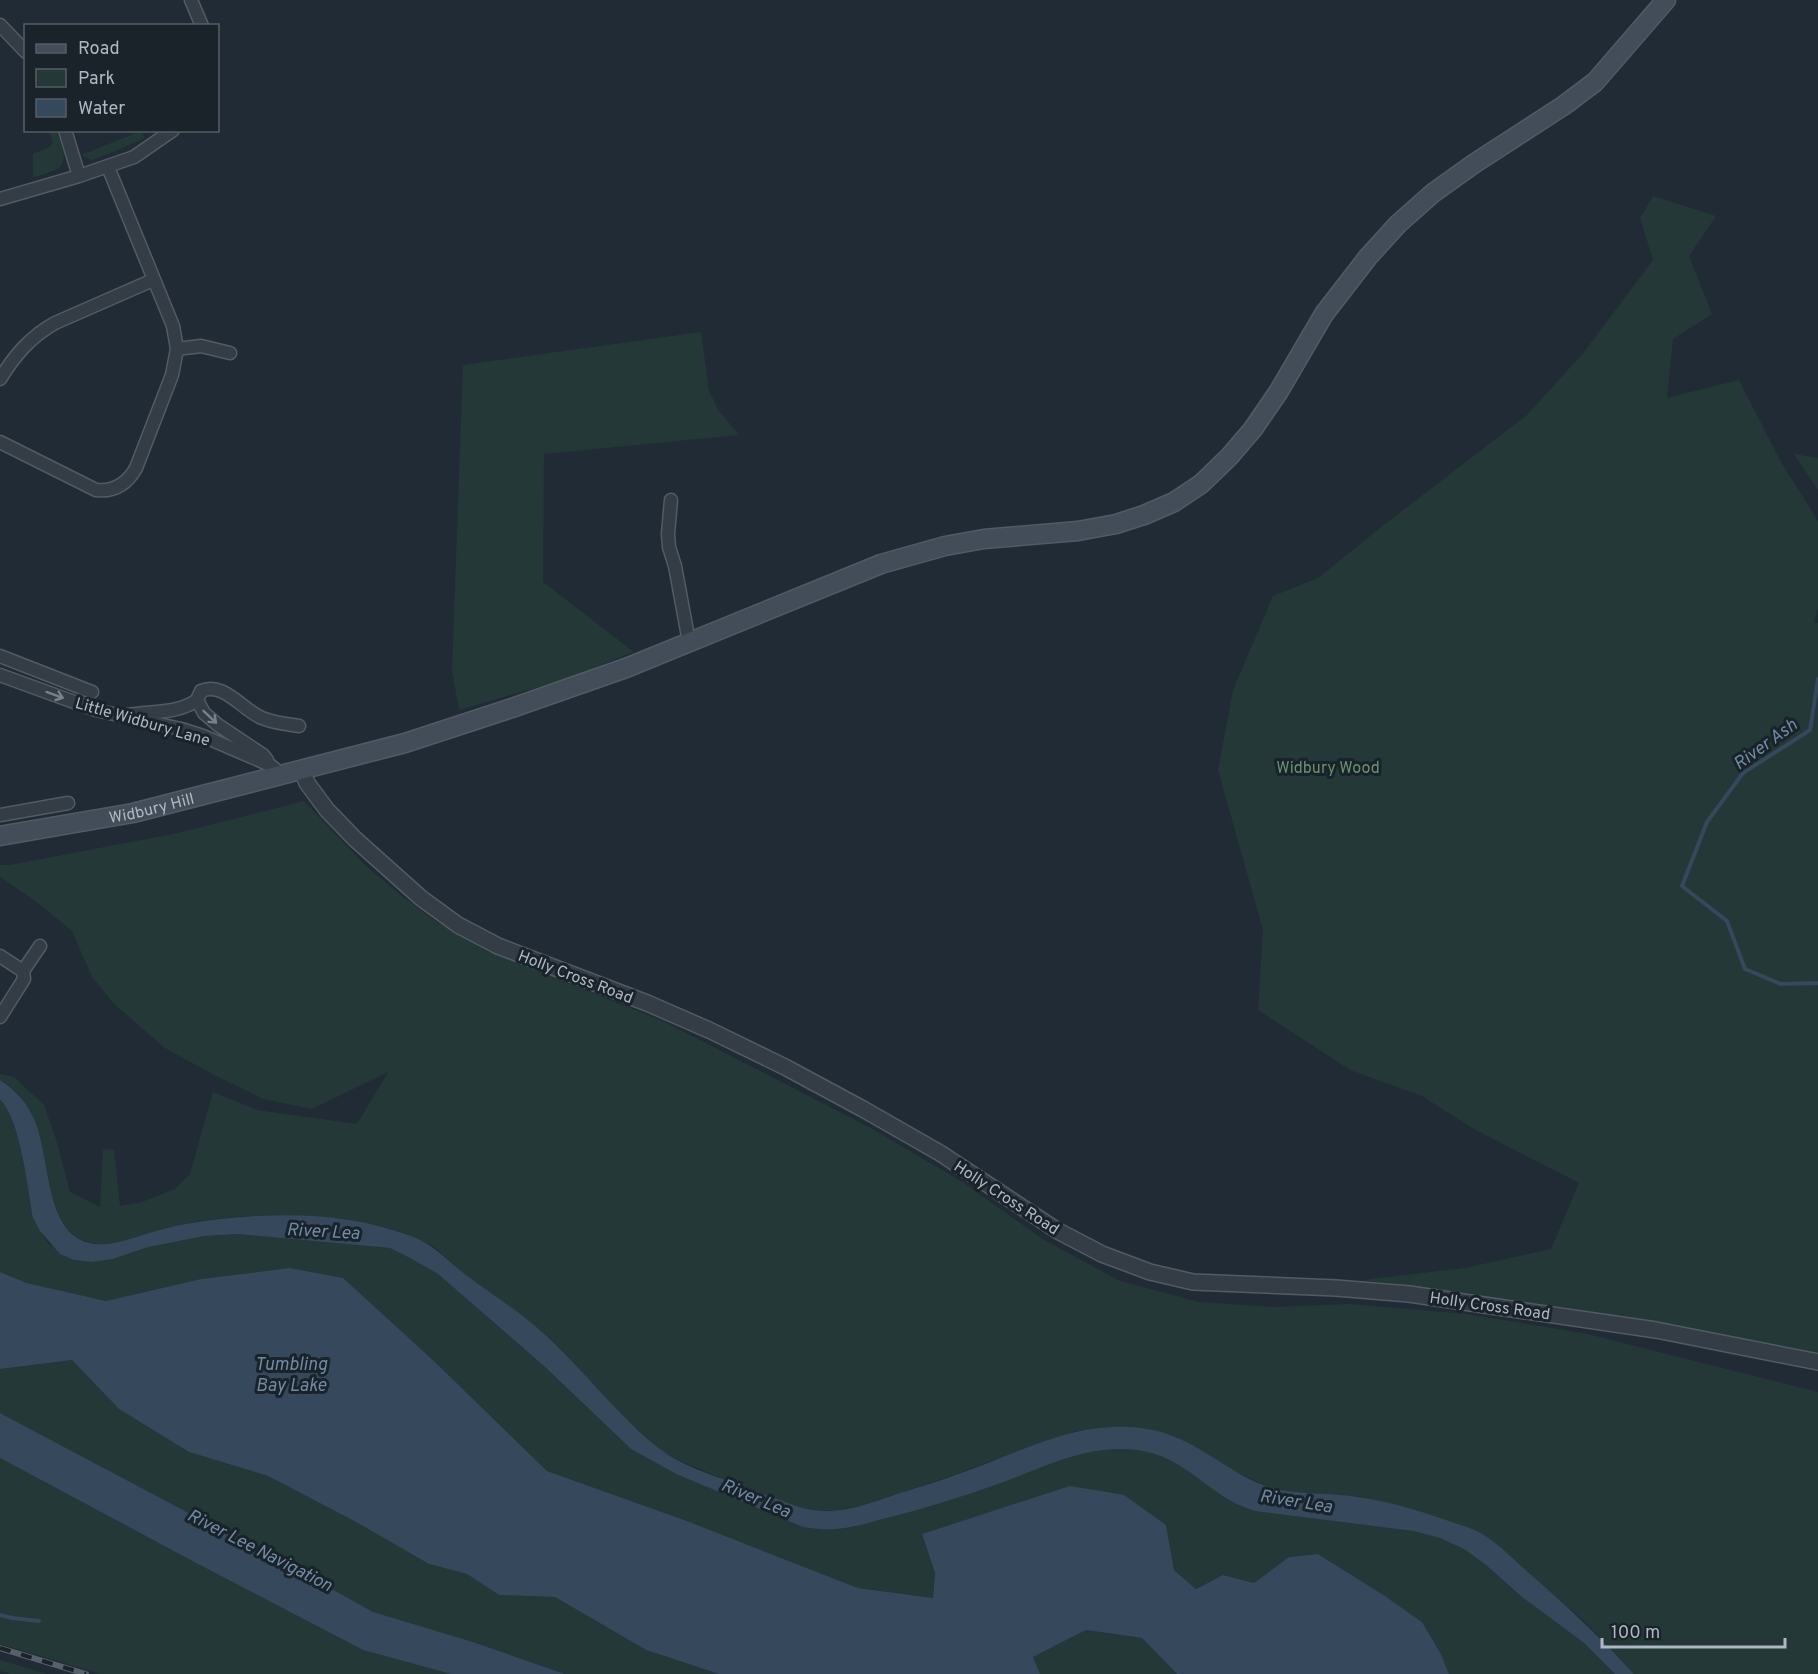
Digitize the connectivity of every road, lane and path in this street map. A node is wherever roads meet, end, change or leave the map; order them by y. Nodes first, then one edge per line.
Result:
1 (191, 0) edge
2 (1666, 0) edge
3 (201, 24) edge
4 (0, 25) edge
5 (24, 50) edge
6 (66, 132) edge
7 (170, 132) edge
8 (108, 167) junction
9 (79, 176) junction
10 (0, 199) edge
11 (153, 280) junction
12 (177, 349) junction
13 (230, 353) dead end
14 (0, 379) edge
15 (0, 442) edge
16 (671, 500) dead end
17 (689, 642) junction
18 (0, 656) edge
19 (0, 675) edge
20 (92, 692) dead end
21 (197, 700) junction
22 (121, 716) junction
23 (299, 726) dead end
24 (276, 770) junction
25 (302, 770) junction
26 (68, 803) dead end
27 (0, 815) edge
28 (0, 836) edge
29 (40, 946) dead end
30 (0, 956) edge
31 (23, 971) junction
32 (0, 1017) edge
33 (1818, 1362) edge

1 - 3 street
2 - 17 main road, Widbury Hill
4 - 5 street
6 - 9 street
7 - 8 street
8 - 9 street
8 - 11 street
9 - 10 street
11 - 12 street
11 - 14 street
12 - 13 street
12 - 15 street
16 - 17 street
17 - 25 main road, Widbury Hill
18 - 20 street
19 -> 22 street, Little Widbury Lane
21 - 22 street
21 - 23 street
21 -> 24 street
22 - 24 street, Little Widbury Lane
24 - 25 main road, Widbury Hill
24 - 28 main road, Widbury Hill
25 - 33 street, Holly Cross Road
26 - 27 street
29 - 31 street
30 - 31 street
31 - 32 street

